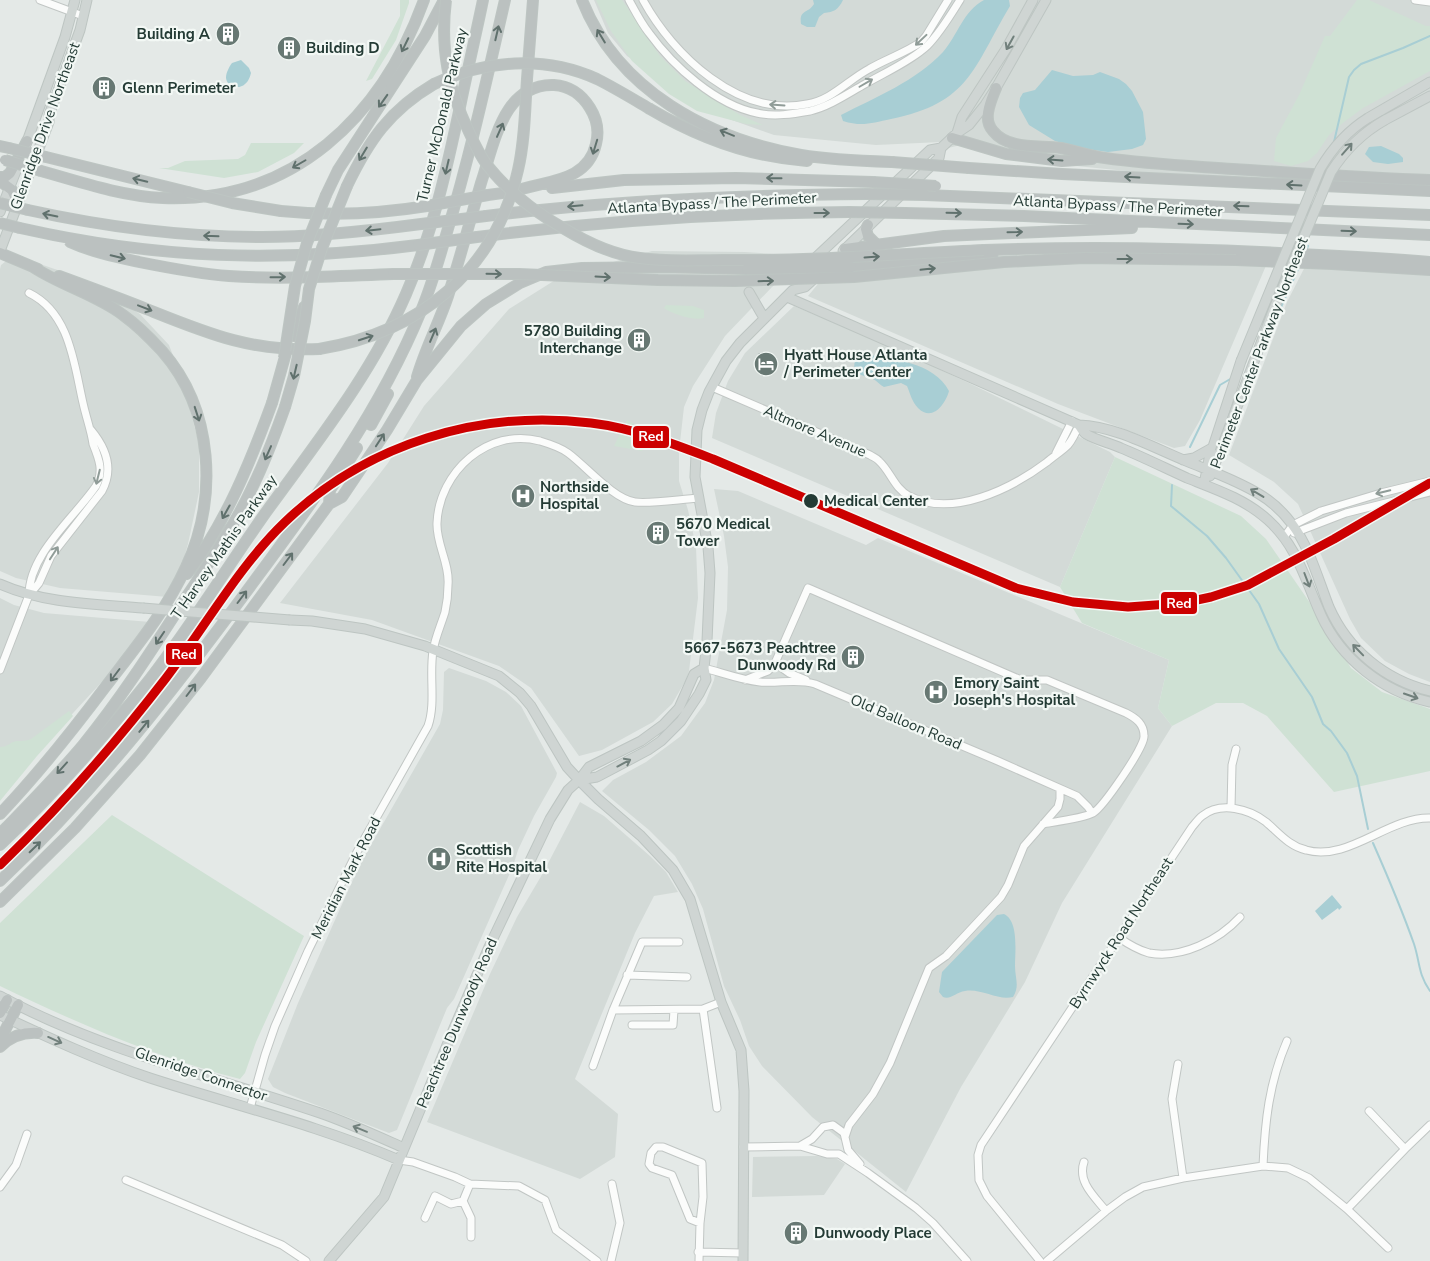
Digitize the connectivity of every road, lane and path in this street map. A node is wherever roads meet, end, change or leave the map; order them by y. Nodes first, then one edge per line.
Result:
1 (40, 0) edge
2 (75, 0) edge
3 (87, 0) edge
4 (424, 0) edge
5 (445, 0) edge
6 (484, 0) edge
7 (505, 0) edge
8 (533, 0) edge
9 (582, 0) edge
10 (629, 0) edge
11 (643, 0) edge
12 (948, 0) edge
13 (960, 0) edge
14 (1025, 0) edge
15 (1033, 0) edge
16 (1046, 0) edge
17 (1415, 0) edge
18 (1430, 2) edge
19 (72, 12) junction
20 (1025, 14) junction
21 (83, 16) junction
22 (1430, 82) edge
23 (996, 88) junction
24 (1430, 96) edge
25 (955, 136) junction
26 (27, 141) junction
27 (4, 147) edge
28 (941, 148) junction
29 (1103, 158) junction
30 (2, 159) edge
31 (843, 160) junction
32 (0, 179) edge
33 (1430, 180) edge
34 (10, 188) junction
35 (1430, 191) edge
36 (513, 192) junction
37 (963, 196) junction
38 (0, 203) edge
39 (18, 203) junction
40 (0, 212) edge
41 (1430, 215) edge
42 (0, 223) edge
43 (1158, 223) junction
44 (868, 225) junction
45 (1430, 235) edge
46 (55, 236) junction
47 (429, 236) joint
48 (878, 246) junction
49 (1128, 248) junction
50 (844, 250) junction
51 (0, 252) edge
52 (1430, 260) edge
53 (34, 267) junction
54 (1430, 270) edge
55 (309, 289) junction
56 (749, 292) dead end
57 (29, 293) dead end
58 (790, 294) junction
59 (421, 312) junction
60 (764, 318) junction
61 (284, 358) junction
62 (417, 380) junction
63 (714, 383) junction
64 (1076, 423) junction
65 (1216, 450) junction
66 (1182, 460) junction
67 (1209, 471) junction
68 (1430, 481) edge
69 (1204, 484) junction
70 (1430, 492) edge
71 (699, 498) junction
72 (329, 504) junction
73 (1295, 528) junction
74 (1284, 537) junction
75 (0, 584) edge
76 (29, 595) junction
77 (166, 602) junction
78 (433, 649) junction
79 (775, 663) junction
80 (704, 668) junction
81 (0, 670) edge
82 (745, 680) junction
83 (811, 682) junction
84 (1430, 691) edge
85 (1430, 702) edge
86 (1236, 749) dead end
87 (579, 780) junction
88 (1060, 789) junction
89 (1231, 808) junction
90 (1092, 813) junction
91 (0, 814) edge
92 (1430, 818) edge
93 (1043, 824) junction
94 (0, 834) edge
95 (0, 845) edge
96 (0, 881) edge
97 (1, 901) edge
98 (1240, 917) dead end
99 (1118, 938) junction
100 (679, 942) dead end
101 (627, 976) junction
102 (687, 977) dead end
103 (3, 998) edge
104 (721, 1002) junction
105 (18, 1005) junction
106 (703, 1009) junction
107 (612, 1010) junction
108 (674, 1010) junction
109 (0, 1014) edge
110 (11, 1020) junction
111 (632, 1025) dead end
112 (38, 1033) junction
113 (0, 1040) edge
114 (1287, 1042) dead end
115 (0, 1047) edge
116 (1178, 1064) dead end
117 (593, 1066) dead end
118 (254, 1092) junction
119 (250, 1108) junction
120 (717, 1108) dead end
121 (862, 1108) junction
122 (1369, 1111) dead end
123 (833, 1125) junction
124 (1430, 1125) edge
125 (27, 1134) dead end
126 (845, 1139) junction
127 (800, 1146) junction
128 (743, 1147) junction
129 (404, 1148) junction
130 (1405, 1149) junction
131 (837, 1154) junction
132 (399, 1160) junction
133 (413, 1162) junction
134 (1084, 1162) dead end
135 (1263, 1166) junction
136 (868, 1173) junction
137 (1183, 1178) junction
138 (126, 1180) dead end
139 (470, 1184) junction
140 (612, 1184) dead end
141 (0, 1187) edge
142 (463, 1201) junction
143 (1348, 1209) junction
144 (1106, 1211) junction
145 (425, 1218) dead end
146 (700, 1223) junction
147 (471, 1237) dead end
148 (1388, 1248) dead end
149 (698, 1252) junction
150 (743, 1257) edge
151 (306, 1261) edge
152 (329, 1261) edge
153 (597, 1261) edge
154 (611, 1261) edge
155 (699, 1261) edge
156 (967, 1261) edge
157 (1040, 1261) edge
158 (1046, 1261) edge

1 - 19 street
2 - 19 main road, Glenridge Drive Northeast
3 - 21 main road, Glenridge Drive Northeast
4 -> 30 highway, bridge
5 -> 49 highway, bridge
5 -> 61 highway, bridge
6 -> 47 highway, Turner McDonald Parkway
59 -> 7 highway
53 -> 8 highway, bridge
31 -> 9 highway
10 -> 13 street
12 -> 11 street
14 - 20 main road
15 - 20 main road
16 - 23 main road
17 - 18 street
19 - 21 street
19 - 26 main road, Glenridge Drive Northeast
20 -> 25 main road
21 - 39 main road, Glenridge Drive Northeast
22 - 65 main road, Perimeter Center Parkway Northeast, bridge
23 - 25 main road
23 - 29 highway
65 -> 24 main road, Perimeter Center Parkway Northeast, bridge
25 - 28 main road
29 -> 25 highway
26 - 32 highway
26 - 34 main road, Glenridge Drive Northeast
36 -> 27 highway, bridge
28 - 44 main road
28 - 58 main road
29 - 33 highway
35 -> 31 highway, bridge
31 -> 55 highway, bridge
32 - 34 highway
34 - 39 highway
34 - 40 main road, Glenridge Drive Northeast
37 -> 36 highway, bridge
62 -> 36 highway
37 -> 38 highway, Atlanta Bypass / The Perimeter, bridge
41 -> 37 highway, Atlanta Bypass / The Perimeter
39 - 51 main road, Glenridge Drive Northeast
42 - 46 highway, Atlanta Bypass / The Perimeter, bridge
43 -> 45 highway, Atlanta Bypass / The Perimeter
46 -> 43 highway, Atlanta Bypass / The Perimeter, bridge
48 -> 43 highway
44 - 48 highway
44 - 50 main road
46 -> 54 highway, bridge
47 - 95 highway, T Harvey Mathis Parkway
48 - 50 highway
49 - 52 highway, bridge
49 - 62 highway, bridge
50 - 58 main road
51 - 53 highway
53 -> 77 highway
55 - 61 highway, bridge
55 -> 94 highway, bridge
56 - 60 main road
57 - 76 street
58 - 60 main road
58 - 64 main road
59 - 72 highway
96 -> 59 highway
60 - 63 main road
61 -> 77 highway, bridge
72 -> 62 highway
63 - 64 street, Altmore Avenue
63 - 71 main road
64 - 66 main road
64 - 69 main road
65 - 66 main road
65 - 67 main road, Perimeter Center Parkway Northeast
66 - 67 main road
67 - 69 main road, Perimeter Center Parkway Northeast
73 -> 67 main road
68 -> 73 street
69 - 74 main road
70 - 73 street
71 - 78 street, Meridian Mark Road
71 - 80 main road
97 -> 72 highway
73 - 74 street
84 -> 73 main road
74 -> 85 main road
75 - 76 main road
76 - 78 main road, bridge
76 - 81 street
77 -> 91 highway
78 - 87 main road
78 - 118 street, Meridian Mark Road
79 - 82 street
79 - 83 street
79 - 90 street
80 - 82 street, Old Balloon Road
80 - 87 main road
82 - 83 street, Old Balloon Road
83 - 88 street, Old Balloon Road
86 - 89 street
87 - 104 main road
87 - 129 main road, Peachtree Dunwoody Road
88 - 90 street, Old Balloon Road
88 - 93 street
89 - 92 street, Byrnwyck Road Northeast
89 - 99 street, Byrnwyck Road Northeast
90 - 93 street
93 - 121 street
98 - 99 street
99 - 157 street, Byrnwyck Road Northeast
100 - 101 street
101 - 102 street
101 - 107 street
103 - 105 main road, Glenridge Connector
103 - 109 highway
104 - 106 street
104 - 128 main road
105 - 110 highway
105 - 118 main road, Glenridge Connector
106 - 108 street
106 - 120 street
107 - 108 street
107 - 117 street
108 - 111 street
109 - 110 main road, Glenridge Connector
110 - 112 main road, Glenridge Connector
110 - 113 highway
112 - 115 highway
112 -> 119 main road, Glenridge Connector
114 - 135 street
116 - 137 street
118 - 119 street, Meridian Mark Road
129 -> 118 main road, Glenridge Connector
119 - 132 main road, Glenridge Connector
121 - 123 street
121 - 126 street
122 - 130 street
123 - 126 street
123 - 127 street
124 - 130 street
125 - 141 street
126 - 131 street
126 - 136 street
127 - 128 street
127 - 131 street
128 - 150 main road
129 - 132 main road, Peachtree Dunwoody Road
129 - 133 street
130 - 143 street
131 - 136 street
132 - 133 street
132 - 152 main road, Peachtree Dunwoody Road
133 - 139 street
134 - 144 street
135 - 137 street
135 - 143 street
136 - 156 street
137 - 144 street
138 - 151 street
139 - 142 street
139 - 153 street
140 - 154 street
142 - 145 street
142 - 147 street
143 - 148 street
144 - 158 street
146 - 146 street
146 - 149 street
149 - 150 street
149 - 155 street

